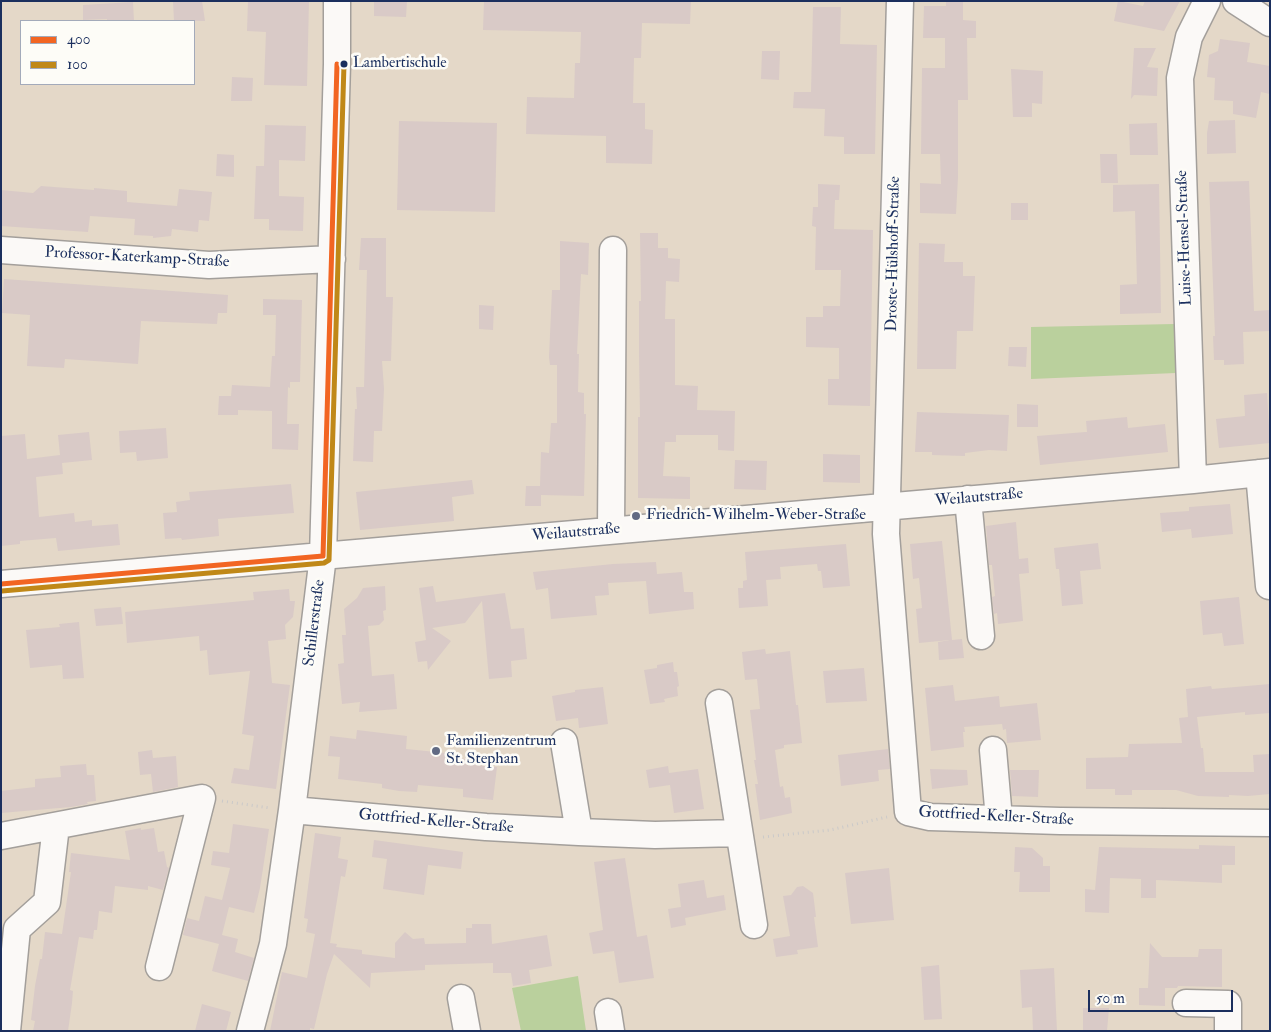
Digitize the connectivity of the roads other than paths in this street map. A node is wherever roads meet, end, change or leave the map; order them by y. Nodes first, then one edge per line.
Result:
1 (337, 1) edge
2 (900, 1) edge
3 (1207, 1) edge
4 (1236, 1) edge
5 (1270, 23) edge
6 (1, 250) edge
7 (613, 250) dead end
8 (332, 258) junction
9 (1265, 472) edge
10 (1193, 480) junction
11 (968, 499) junction
12 (888, 506) junction
13 (611, 530) junction
14 (323, 556) junction
15 (1, 584) edge
16 (1269, 586) edge
17 (981, 636) dead end
18 (719, 703) dead end
19 (564, 742) dead end
20 (993, 750) dead end
21 (292, 810) junction
22 (999, 819) junction
23 (1270, 823) edge
24 (56, 826) junction
25 (579, 832) junction
26 (1, 836) edge
27 (739, 836) junction
28 (754, 925) dead end
29 (8, 952) edge
30 (159, 967) dead end
31 (461, 998) dead end
32 (1186, 1003) dead end
33 (7, 1031) edge
34 (250, 1031) edge
35 (467, 1031) edge
36 (1228, 1031) edge

1 - 8 street, Schillerstraße
2 - 12 street, Droste-Hülshoff-Straße
3 - 10 street, Luise-Hensel-Straße
4 - 5 street
6 - 8 street, Professor-Katerkamp-Straße
7 - 13 street
8 - 14 street, Schillerstraße
9 - 10 street, Weilautstraße
9 - 16 street
10 - 11 street, Weilautstraße
11 - 12 street, Weilautstraße
11 - 17 street
12 - 13 street, Weilautstraße
12 - 22 street, Gottfried-Keller-Straße
13 - 14 street, Weilautstraße
14 - 15 street, Weilautstraße
14 - 21 street, Schillerstraße
18 - 27 street
19 - 25 street
20 - 22 street
21 - 25 street, Gottfried-Keller-Straße
21 - 34 street, Schillerstraße
22 - 23 street, Gottfried-Keller-Straße
24 - 26 street
24 - 29 street
24 - 30 street
25 - 27 street, Gottfried-Keller-Straße
27 - 28 street
29 - 33 street
31 - 35 street
32 - 36 street

